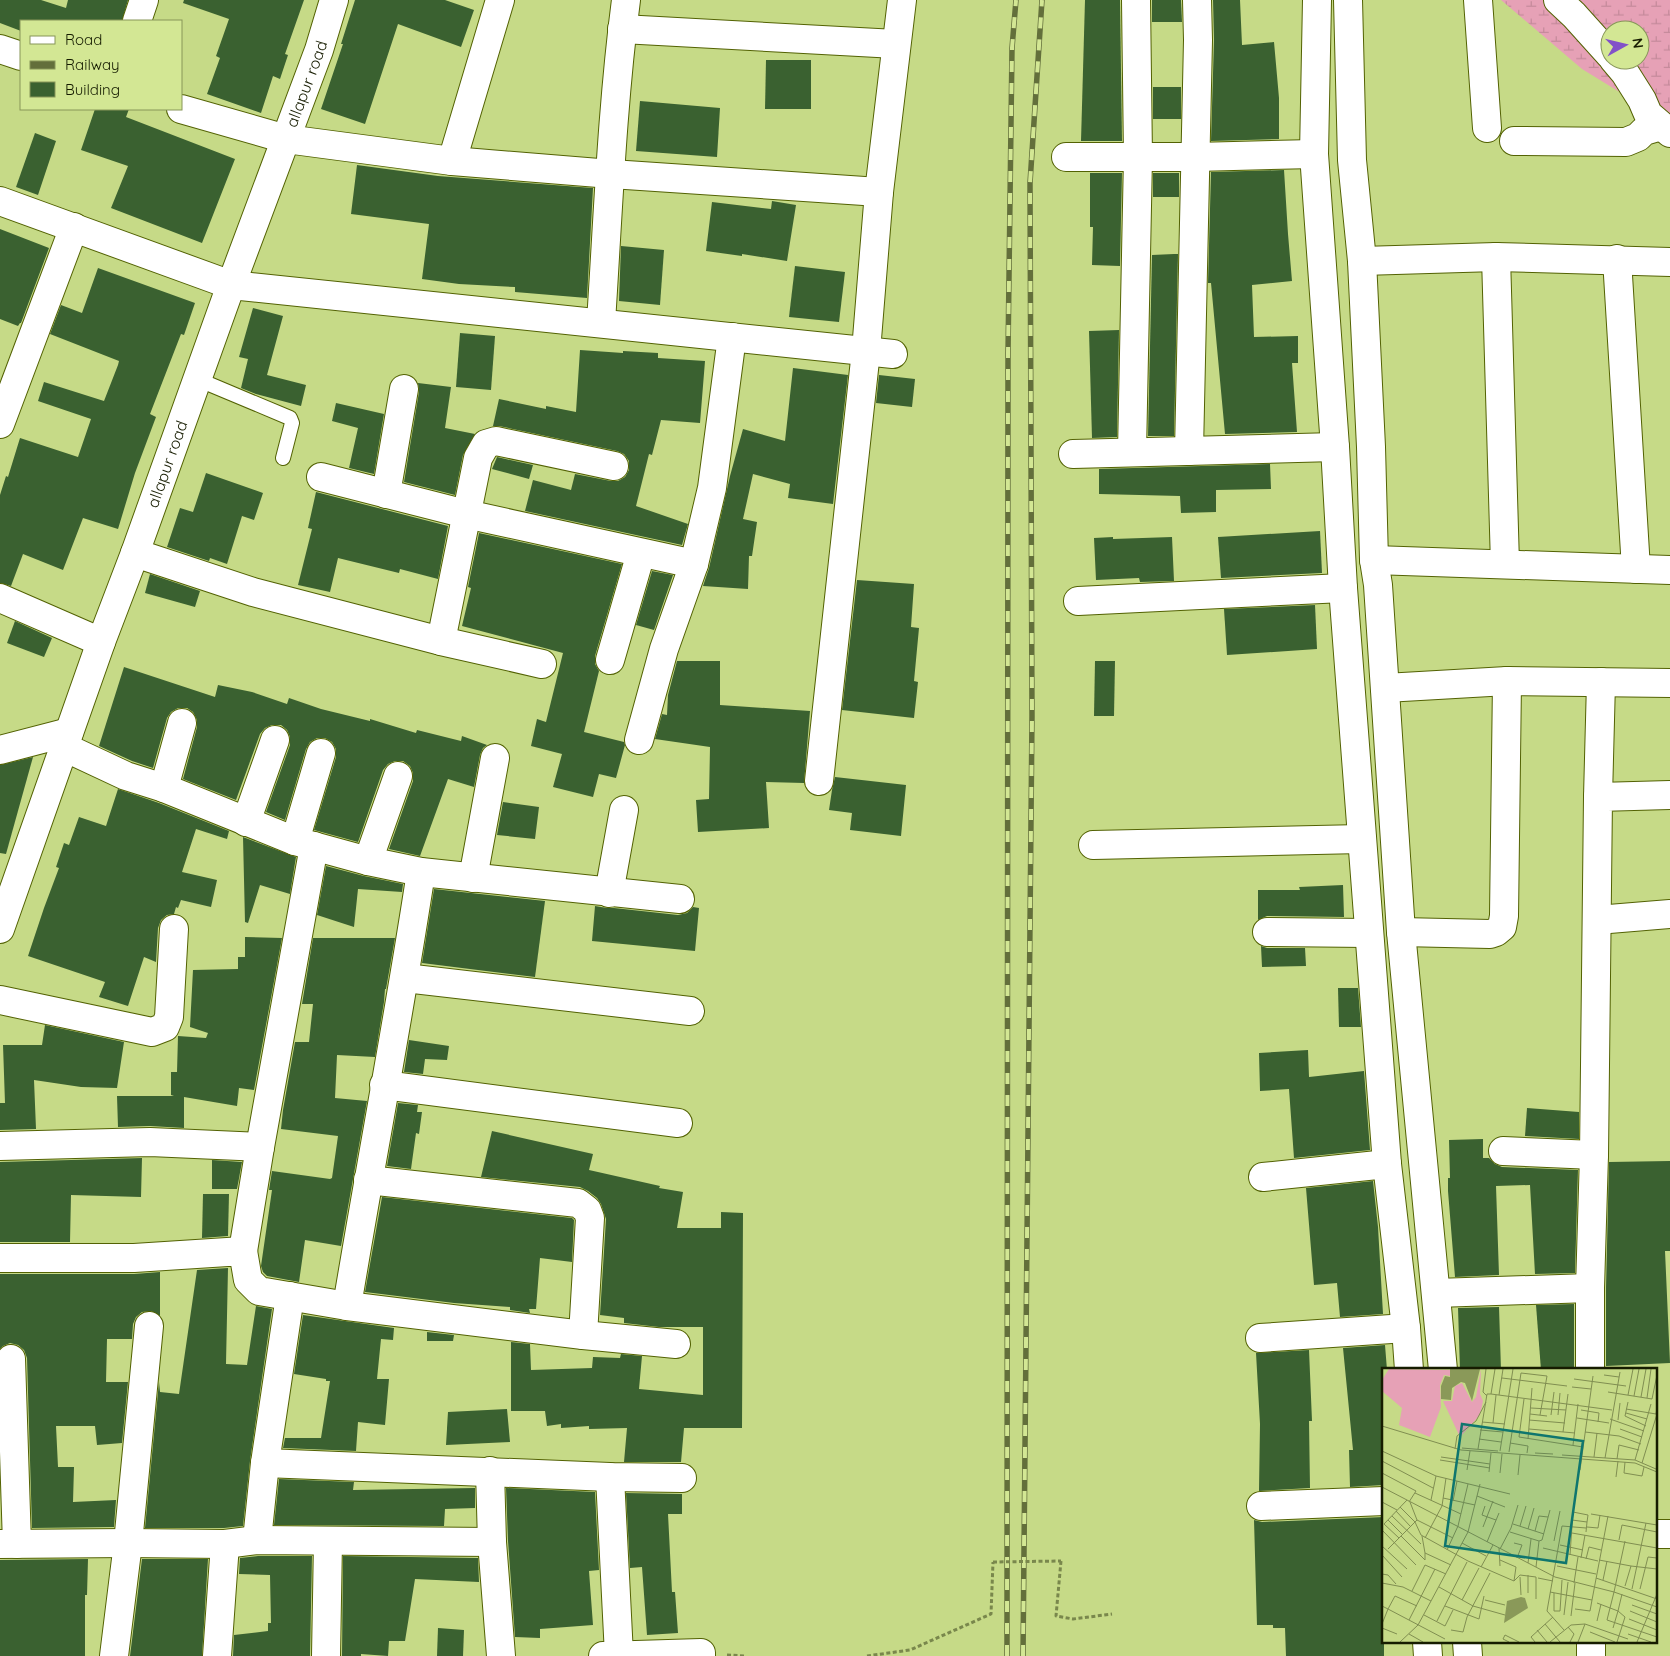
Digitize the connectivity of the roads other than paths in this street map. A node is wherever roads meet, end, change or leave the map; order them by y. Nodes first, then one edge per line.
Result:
1 (144, 0) edge
2 (334, 0) edge
3 (500, 0) edge
4 (626, 0) edge
5 (902, 0) edge
6 (1136, 0) edge
7 (1197, 0) edge
8 (1317, 0) edge
9 (1348, 0) edge
10 (1478, 0) edge
11 (1558, 0) edge
12 (137, 20) edge
13 (622, 29) junction
14 (896, 44) junction
15 (1600, 44) edge
16 (0, 49) edge
17 (20, 56) edge
18 (1621, 70) edge
19 (182, 109) edge
20 (1487, 128) dead end
21 (1665, 130) edge
22 (286, 139) junction
23 (1514, 141) dead end
24 (1314, 154) junction
25 (1066, 157) dead end
26 (1138, 157) junction
27 (1195, 157) junction
28 (452, 161) junction
29 (611, 174) junction
30 (879, 192) junction
31 (0, 201) edge
32 (74, 227) junction
33 (1496, 257) junction
34 (1617, 259) junction
35 (1362, 261) junction
36 (1670, 262) edge
37 (231, 285) junction
38 (601, 322) junction
39 (732, 337) junction
40 (866, 351) junction
41 (893, 354) dead end
42 (197, 379) junction
43 (404, 390) dead end
44 (0, 424) edge
45 (1335, 447) junction
46 (1189, 451) junction
47 (1132, 452) junction
48 (1073, 454) dead end
49 (283, 458) dead end
50 (614, 466) dead end
51 (321, 477) dead end
52 (386, 494) junction
53 (466, 514) junction
54 (135, 553) junction
55 (641, 553) junction
56 (1374, 560) junction
57 (694, 564) junction
58 (1505, 564) junction
59 (1636, 569) junction
60 (1670, 570) edge
61 (1342, 588) junction
62 (0, 598) edge
63 (1078, 601) dead end
64 (441, 641) junction
65 (101, 642) junction
66 (610, 660) dead end
67 (542, 664) dead end
68 (1507, 681) junction
69 (1601, 682) junction
70 (1670, 683) edge
71 (1385, 688) junction
72 (182, 723) dead end
73 (66, 740) junction
74 (275, 740) dead end
75 (639, 740) dead end
76 (0, 750) edge
77 (320, 753) dead end
78 (495, 758) dead end
79 (398, 776) dead end
80 (819, 781) dead end
81 (164, 788) junction
82 (1670, 795) edge
83 (1598, 797) junction
84 (624, 810) dead end
85 (246, 822) junction
86 (1362, 839) junction
87 (305, 844) junction
88 (1093, 845) dead end
89 (368, 861) junction
90 (422, 872) junction
91 (473, 878) junction
92 (609, 893) junction
93 (680, 900) dead end
94 (1670, 914) edge
95 (1597, 920) junction
96 (0, 929) edge
97 (174, 929) dead end
98 (1266, 932) dead end
99 (1368, 932) junction
100 (1401, 932) junction
101 (405, 978) junction
102 (0, 1000) edge
103 (690, 1011) dead end
104 (384, 1085) junction
105 (678, 1123) dead end
106 (0, 1146) edge
107 (260, 1147) junction
108 (1503, 1151) dead end
109 (1594, 1155) junction
110 (1387, 1164) junction
111 (1263, 1177) dead end
112 (368, 1180) junction
113 (243, 1251) junction
114 (0, 1258) edge
115 (1590, 1288) junction
116 (1436, 1293) junction
117 (290, 1296) junction
118 (347, 1306) junction
119 (149, 1326) dead end
120 (1406, 1328) junction
121 (583, 1335) junction
122 (1260, 1338) dead end
123 (676, 1344) dead end
124 (11, 1359) dead end
125 (1409, 1368) edge
126 (1444, 1368) edge
127 (1590, 1368) edge
128 (265, 1463) junction
129 (490, 1471) junction
130 (610, 1477) junction
131 (682, 1478) dead end
132 (1382, 1501) edge
133 (1261, 1506) dead end
134 (257, 1540) junction
135 (328, 1541) junction
136 (492, 1542) junction
137 (128, 1543) junction
138 (8, 1544) edge
139 (225, 1544) junction
140 (611, 1655) edge
141 (114, 1656) edge
142 (218, 1656) edge
143 (326, 1656) edge
144 (501, 1656) edge
145 (701, 1656) edge

1 - 12 street
2 - 22 street, allapur road
3 - 28 street
4 - 13 street
5 - 14 street
6 - 26 street
7 - 27 street
8 - 24 street
9 - 35 street
10 - 20 street
11 - 15 street
13 - 14 street
13 - 29 street
14 - 30 street
16 - 17 street
18 - 21 street
19 - 22 street
21 - 23 street
22 - 28 street
22 - 37 street, allapur road
24 - 27 street
24 - 45 street
25 - 26 street
26 - 27 street
26 - 47 street
27 - 46 street
28 - 29 street
29 - 30 street
29 - 38 street
30 - 40 street
31 - 32 street
32 - 37 street
32 - 44 street
33 - 34 street
33 - 35 street
33 - 58 street
34 - 36 street
34 - 59 street
35 - 56 street
37 - 38 street
37 - 42 street, allapur road
38 - 39 street
39 - 40 street
39 - 57 street
40 - 41 street
40 - 80 street
42 - 49 lane
42 - 54 street, allapur road
43 - 52 street
45 - 46 street
45 - 61 street
46 - 47 street
47 - 48 street
50 - 53 street
51 - 52 street
52 - 53 street
53 - 55 street
53 - 64 street
54 - 64 street
54 - 65 street, allapur road
55 - 57 street
55 - 66 street
56 - 58 street
56 - 71 street
57 - 75 street
58 - 59 street
59 - 60 street
61 - 63 street
61 - 86 street
62 - 65 street
64 - 67 street
65 - 73 street, allapur road
68 - 69 street
68 - 71 street
68 - 100 street
69 - 70 street
69 - 83 street
71 - 100 street
72 - 81 street
73 - 76 street
73 - 81 street
73 - 96 street, allapur road
74 - 85 street
77 - 87 street
78 - 91 street
79 - 89 street
81 - 85 street
82 - 83 street
83 - 95 street
84 - 92 street
85 - 87 street
86 - 88 street
86 - 99 street
87 - 89 street
87 - 107 street
89 - 90 street
90 - 91 street
90 - 101 street
91 - 92 street
92 - 93 street
94 - 95 street
95 - 109 street
97 - 102 street
98 - 99 street
99 - 110 street
100 - 116 street
101 - 103 street
101 - 104 street
104 - 105 street
104 - 112 street
106 - 107 street
107 - 113 street
108 - 109 street
109 - 115 street
110 - 111 street
110 - 120 street
112 - 118 street
112 - 121 street
113 - 114 street
113 - 117 street
115 - 116 street
115 - 127 street
116 - 126 street
117 - 118 street
117 - 128 street
118 - 121 street
119 - 137 street
120 - 122 street
120 - 125 street
121 - 123 street
124 - 138 street
128 - 129 street
128 - 134 street
129 - 130 street
129 - 136 street
130 - 131 street
130 - 140 street
132 - 133 street
134 - 135 street
134 - 139 street
135 - 136 street
135 - 143 street
136 - 144 street
137 - 138 street
137 - 139 street
137 - 141 street
139 - 142 street
140 - 145 street

